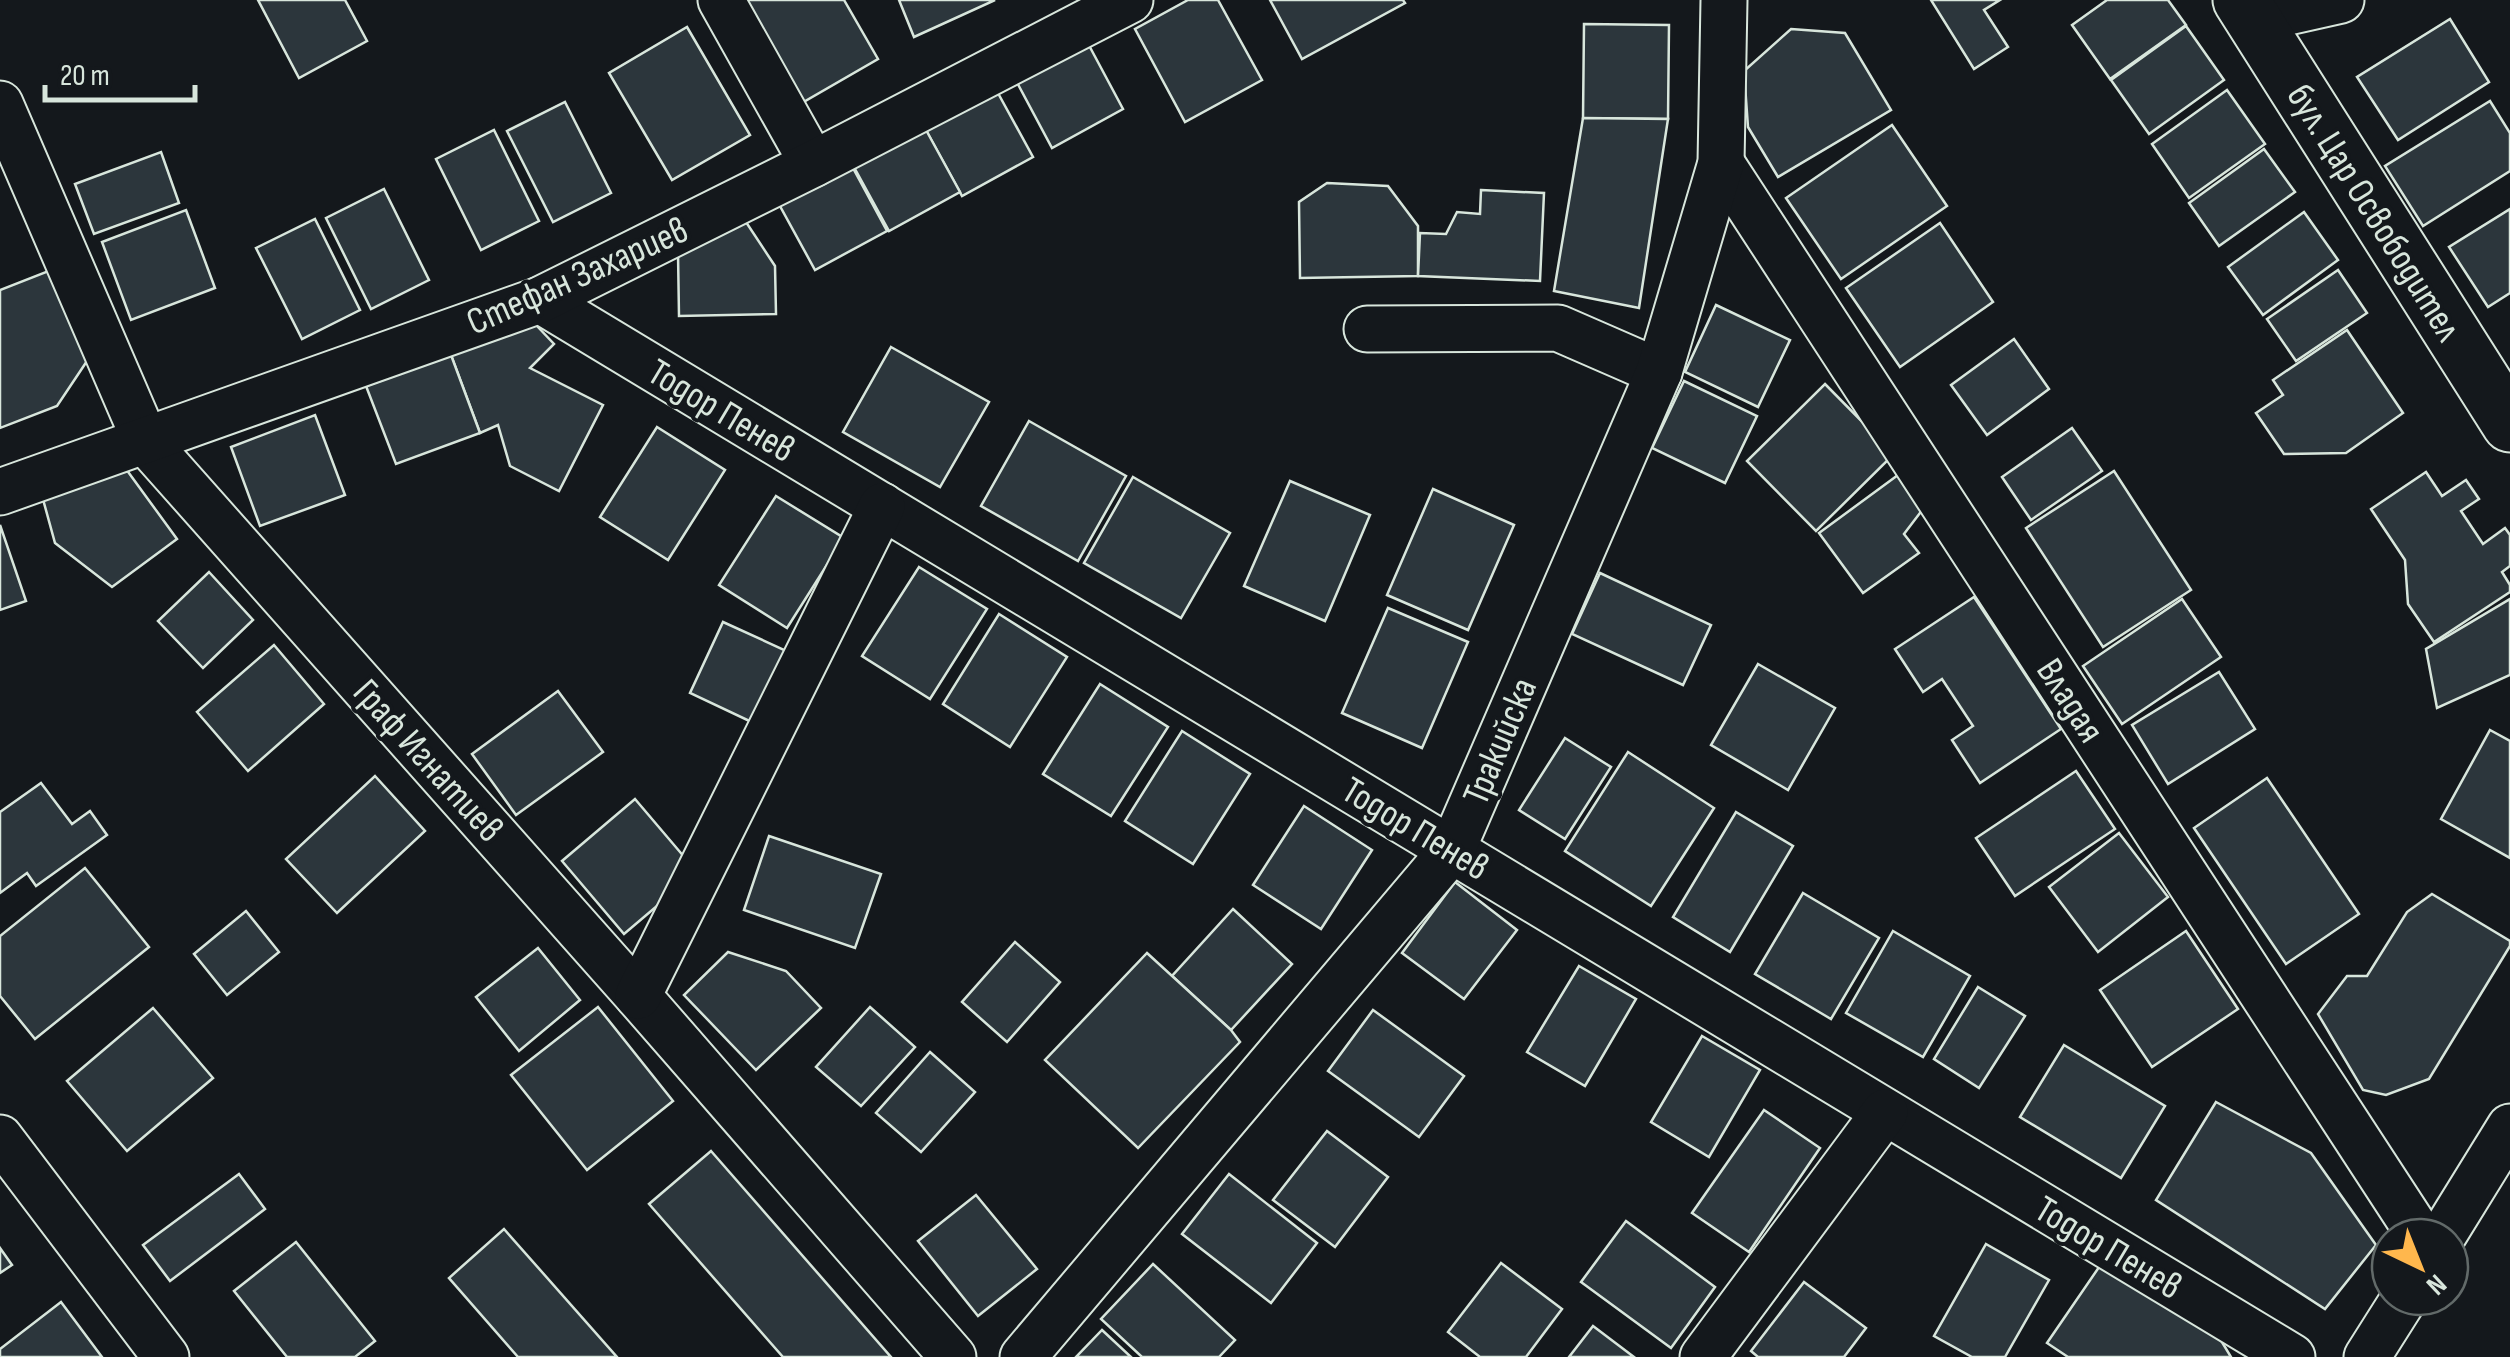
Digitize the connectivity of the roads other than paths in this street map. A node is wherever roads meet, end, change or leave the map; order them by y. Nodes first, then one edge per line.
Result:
1 (721, 0) edge
2 (1130, 0) edge
3 (1724, 0) edge
4 (2341, 0) edge
5 (2247, 10) edge
6 (0, 104) edge
7 (1721, 163) junction
8 (812, 164) junction
9 (540, 300) junction
10 (1367, 329) dead end
11 (1659, 372) junction
12 (2510, 424) edge
13 (146, 442) junction
14 (0, 492) edge
15 (882, 506) junction
16 (1452, 850) junction
17 (638, 996) junction
18 (1886, 1112) junction
19 (2510, 1128) edge
20 (0, 1138) edge
21 (2408, 1217) edge
22 (2454, 1217) edge
23 (2392, 1317) edge
24 (166, 1357) edge
25 (952, 1357) edge
26 (1023, 1357) edge
27 (1703, 1357) edge
28 (2292, 1357) edge
29 (2367, 1357) edge

1 - 8 street
2 - 8 street, Стефан Захариев
3 - 7 street, Тракийска
4 - 5 street
5 - 12 street, бул. Цар Освободител
6 - 13 street, Граф Игнатиев
7 - 11 street, Тракийска
7 - 21 street, Владая
8 - 9 street, Стефан Захариев
9 - 13 street, Стефан Захариев
9 - 15 street, Тодор Пенев
10 - 11 street
11 - 16 street, Тракийска
13 - 14 street, Стефан Захариев
13 - 17 street, Граф Игнатиев
15 - 16 street, Тодор Пенев
15 - 17 street
16 - 18 street, Тодор Пенев
16 - 26 street, Тракийска
17 - 25 street, Граф Игнатиев
18 - 27 street
18 - 28 street, Тодор Пенев
19 - 22 street
20 - 24 street
23 - 29 street

